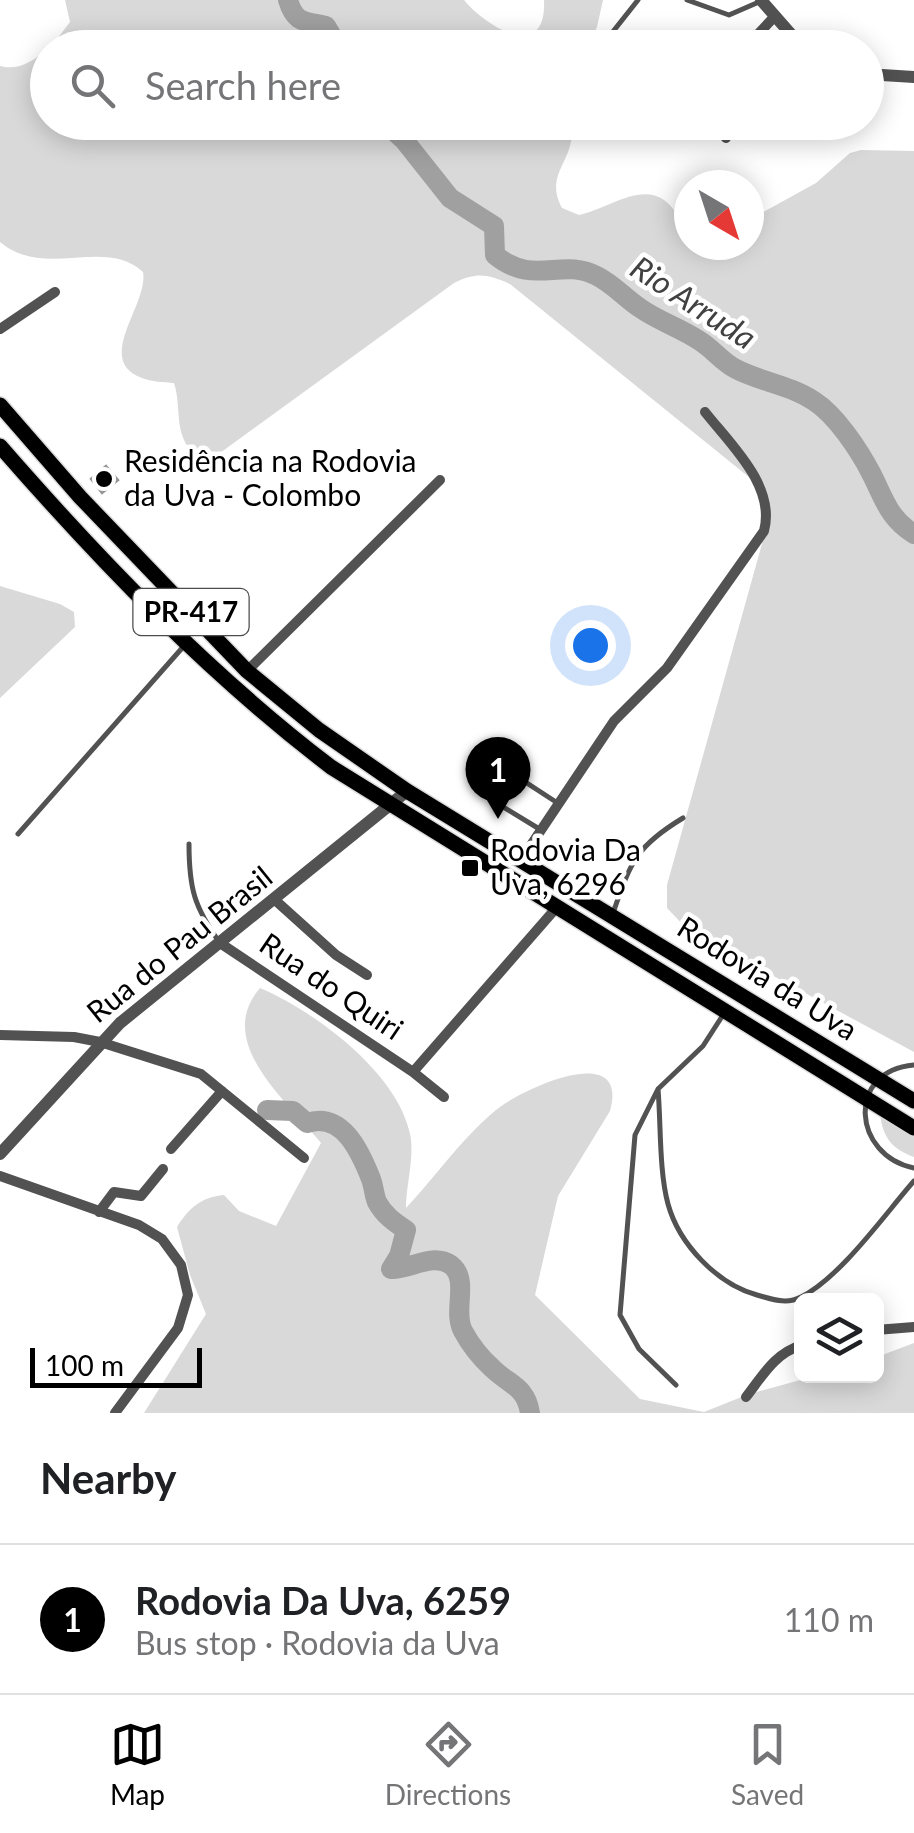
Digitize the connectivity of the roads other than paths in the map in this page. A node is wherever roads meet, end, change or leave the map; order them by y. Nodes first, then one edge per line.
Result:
1 (638, 0) edge
2 (687, 0) edge
3 (762, 0) edge
4 (775, 16) junction
5 (614, 30) edge
6 (762, 30) edge
7 (787, 30) edge
8 (884, 76) edge
9 (914, 78) edge
10 (55, 292) dead end
11 (0, 329) edge
12 (0, 405) edge
13 (705, 412) dead end
14 (0, 446) edge
15 (440, 480) dead end
16 (185, 644) junction
17 (248, 672) junction
18 (407, 790) junction
19 (559, 804) junction
20 (390, 806) junction
21 (683, 818) dead end
22 (541, 830) junction
23 (18, 834) dead end
24 (189, 844) dead end
25 (521, 860) junction
26 (275, 900) junction
27 (556, 908) junction
28 (612, 916) junction
29 (220, 943) junction
30 (367, 974) dead end
31 (726, 1011) junction
32 (0, 1035) edge
33 (100, 1042) junction
34 (914, 1064) edge
35 (413, 1072) junction
36 (877, 1079) junction
37 (658, 1089) junction
38 (222, 1090) junction
39 (444, 1097) dead end
40 (866, 1097) junction
41 (914, 1101) edge
42 (914, 1128) edge
43 (171, 1149) dead end
44 (0, 1154) edge
45 (304, 1158) dead end
46 (914, 1168) edge
47 (163, 1169) dead end
48 (0, 1176) edge
49 (914, 1180) edge
50 (99, 1212) junction
51 (914, 1327) edge
52 (884, 1329) edge
53 (794, 1348) edge
54 (676, 1385) dead end
55 (746, 1397) dead end
56 (115, 1413) edge

1 - 5 lane
2 - 3 lane
3 - 4 street
4 - 6 street
4 - 7 street
8 - 9 street
10 - 11 street
12 - 17 main road, Rodovia da Uva / PR-417
13 - 19 street
14 - 16 main road, Rodovia da Uva / PR-417
15 - 17 street
16 - 20 main road, Rodovia da Uva / PR-417
16 - 23 lane
17 - 18 main road, Rodovia da Uva / PR-417
18 - 20 street, Rua do Pau Brasil
18 - 25 main road, Rodovia da Uva / PR-417
19 - 22 street
19 - 22 lane
20 - 26 street, Rua do Pau Brasil
20 - 27 main road, Rodovia da Uva / PR-417
21 - 28 lane
22 - 25 street
24 - 29 lane
25 - 28 main road, Rodovia da Uva / PR-417
26 - 29 street, Rua do Pau Brasil
26 - 30 street
27 - 31 main road, Rodovia da Uva / PR-417
27 - 35 street, Rua do Quiri
28 - 36 main road, Rodovia da Uva / PR-417
29 - 33 street, Rua do Pau Brasil
29 - 35 street, Rua do Quiri
31 - 37 lane
31 - 40 main road, Rodovia da Uva / PR-417
32 - 33 street
33 - 38 street
33 - 44 street, Rua do Pau Brasil
34 - 36 lane
35 - 39 street, Rua do Quiri
36 - 40 lane
36 - 41 main road, Rodovia da Uva / PR-417
37 - 49 lane
37 - 54 lane
38 - 43 street
38 - 45 street
40 - 42 main road, Rodovia da Uva / PR-417
40 - 46 lane
47 - 50 street
48 - 50 street
50 - 56 street
51 - 52 street
53 - 55 street

